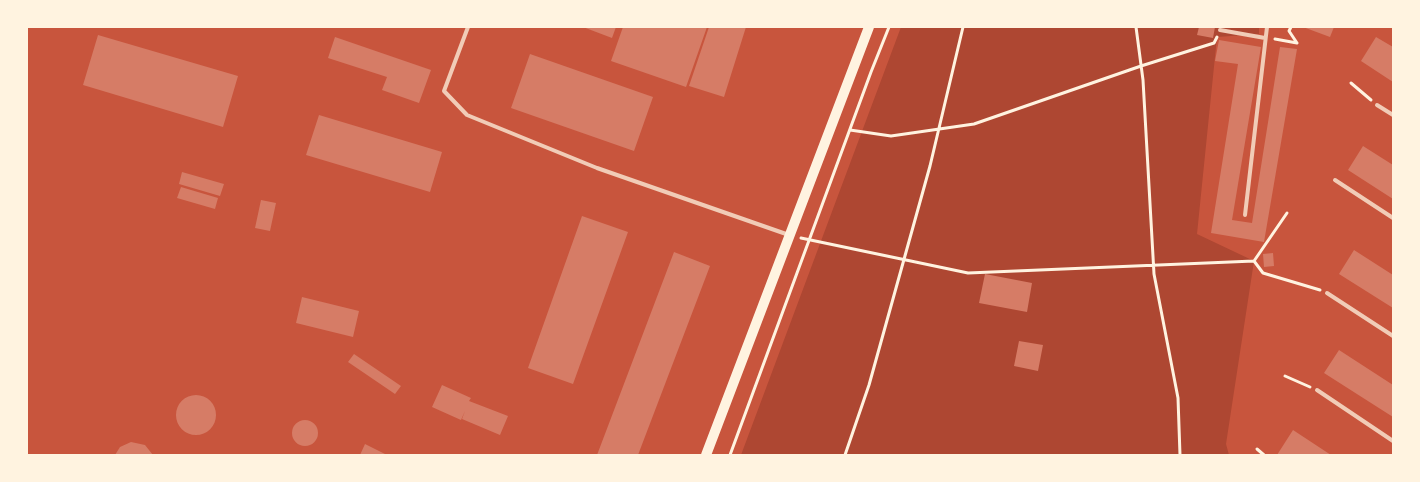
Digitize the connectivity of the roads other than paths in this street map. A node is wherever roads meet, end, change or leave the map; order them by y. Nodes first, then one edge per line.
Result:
1 (468, 27) edge
2 (868, 27) edge
3 (1267, 27) edge
4 (1220, 30) road end
5 (1265, 38) junction
6 (1377, 105) road end
7 (1393, 115) edge
8 (1335, 180) dead end
9 (1245, 215) dead end
10 (1393, 218) edge
11 (790, 236) junction
12 (1327, 293) road end
13 (1393, 336) edge
14 (1317, 390) road end
15 (1393, 441) edge
16 (706, 455) edge

1 - 11 lane
2 - 11 main road
3 - 5 lane
4 - 5 lane
5 - 9 lane
6 - 7 lane
8 - 10 lane
11 - 16 main road
12 - 13 lane
14 - 15 lane

